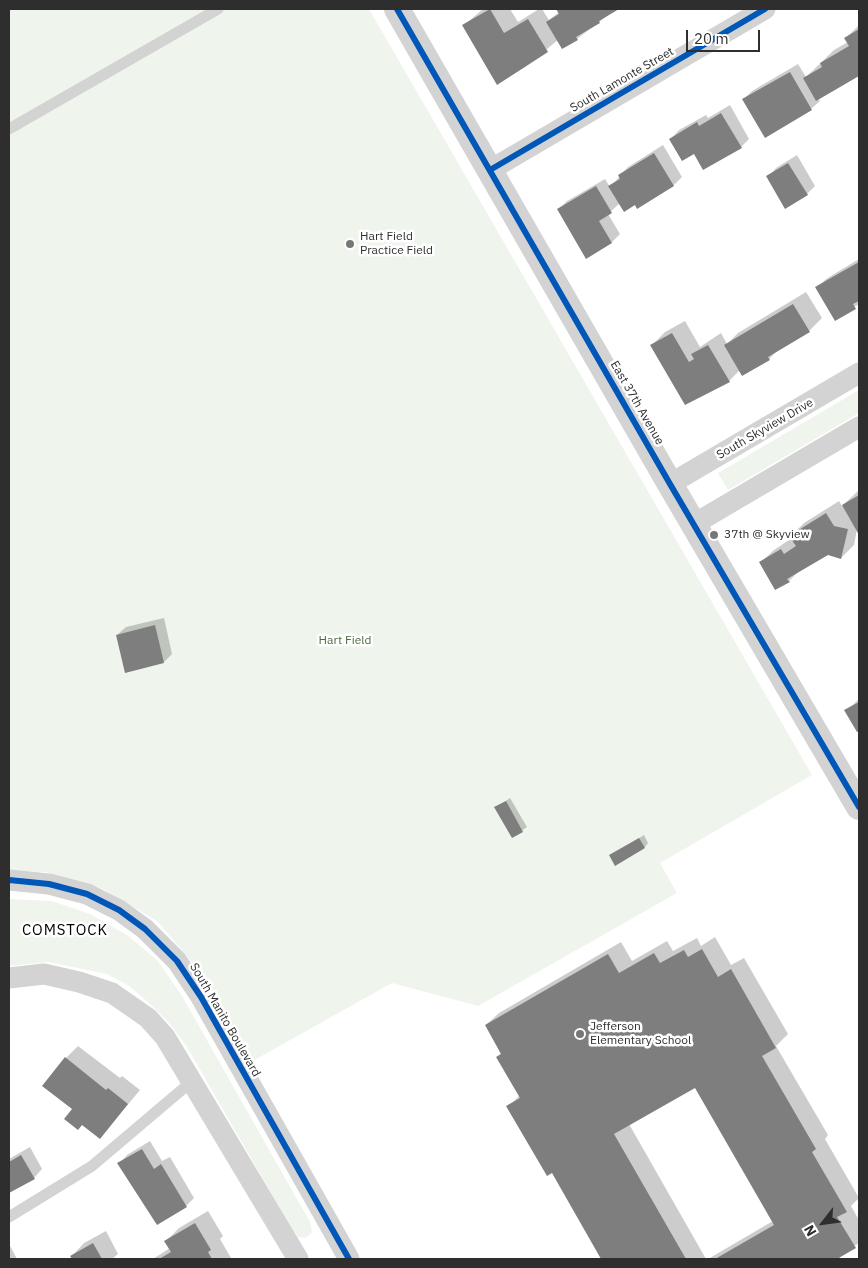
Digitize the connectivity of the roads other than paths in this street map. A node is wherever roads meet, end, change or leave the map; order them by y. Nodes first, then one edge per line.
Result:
1 (218, 9) edge
2 (397, 9) edge
3 (765, 9) edge
4 (9, 129) edge
5 (490, 170) junction
6 (859, 373) edge
7 (859, 426) edge
8 (670, 484) junction
9 (694, 524) junction
10 (859, 807) edge
11 (9, 880) edge
12 (9, 978) edge
13 (191, 1082) junction
14 (9, 1216) edge
15 (345, 1258) edge
16 (298, 1259) edge

1 - 4 lane
2 - 5 street, East 37th Avenue
3 - 5 street, South Lamonte Street
5 - 8 street, East 37th Avenue
6 - 8 street, South Skyview Drive
7 - 9 street
8 - 9 street, East 37th Avenue
9 - 10 street, East 37th Avenue
11 - 15 street, South Manito Boulevard
12 - 13 street
13 - 14 lane
13 - 16 street

